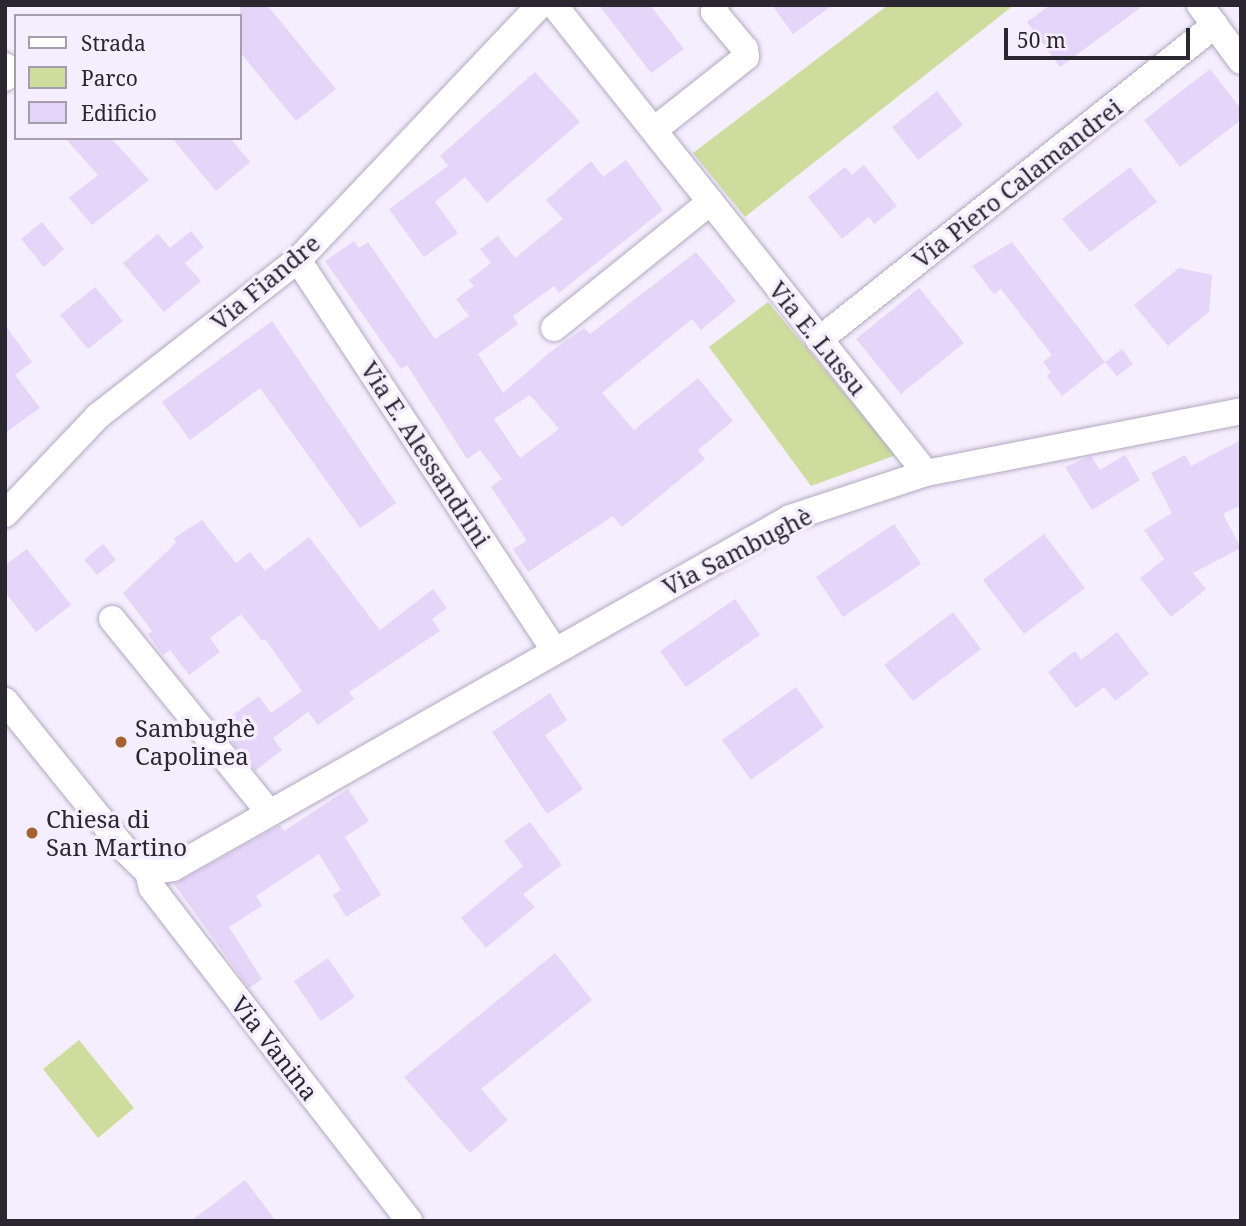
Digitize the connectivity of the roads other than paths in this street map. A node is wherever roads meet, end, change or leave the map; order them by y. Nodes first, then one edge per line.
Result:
1 (540, 5) edge
2 (554, 5) edge
3 (716, 5) edge
4 (1207, 15) edge
5 (1241, 61) edge
6 (5, 66) edge
7 (5, 78) edge
8 (654, 130) junction
9 (710, 202) junction
10 (298, 260) junction
11 (554, 328) dead end
12 (819, 340) junction
13 (1241, 411) edge
14 (926, 474) junction
15 (5, 514) edge
16 (112, 619) dead end
17 (554, 649) junction
18 (5, 701) edge
19 (268, 811) junction
20 (148, 872) junction
21 (410, 1221) edge

1 - 10 street, Via Fiandre
2 - 8 street, Via E. Lussu
3 - 8 street
4 - 5 street
4 - 12 street, Via Piero Calamandrei
6 - 7 street
8 - 9 street, Via E. Lussu
9 - 11 street
9 - 12 street, Via E. Lussu
10 - 15 street, Via Fiandre
10 - 17 street, Via E. Alessandrini
12 - 14 street, Via E. Lussu
13 - 14 street, Via Sambughè
14 - 17 street, Via Sambughè
16 - 19 street
17 - 19 street, Via Sambughè
18 - 20 street
19 - 20 street, Via Sambughè
20 - 21 street, Via Vanina

